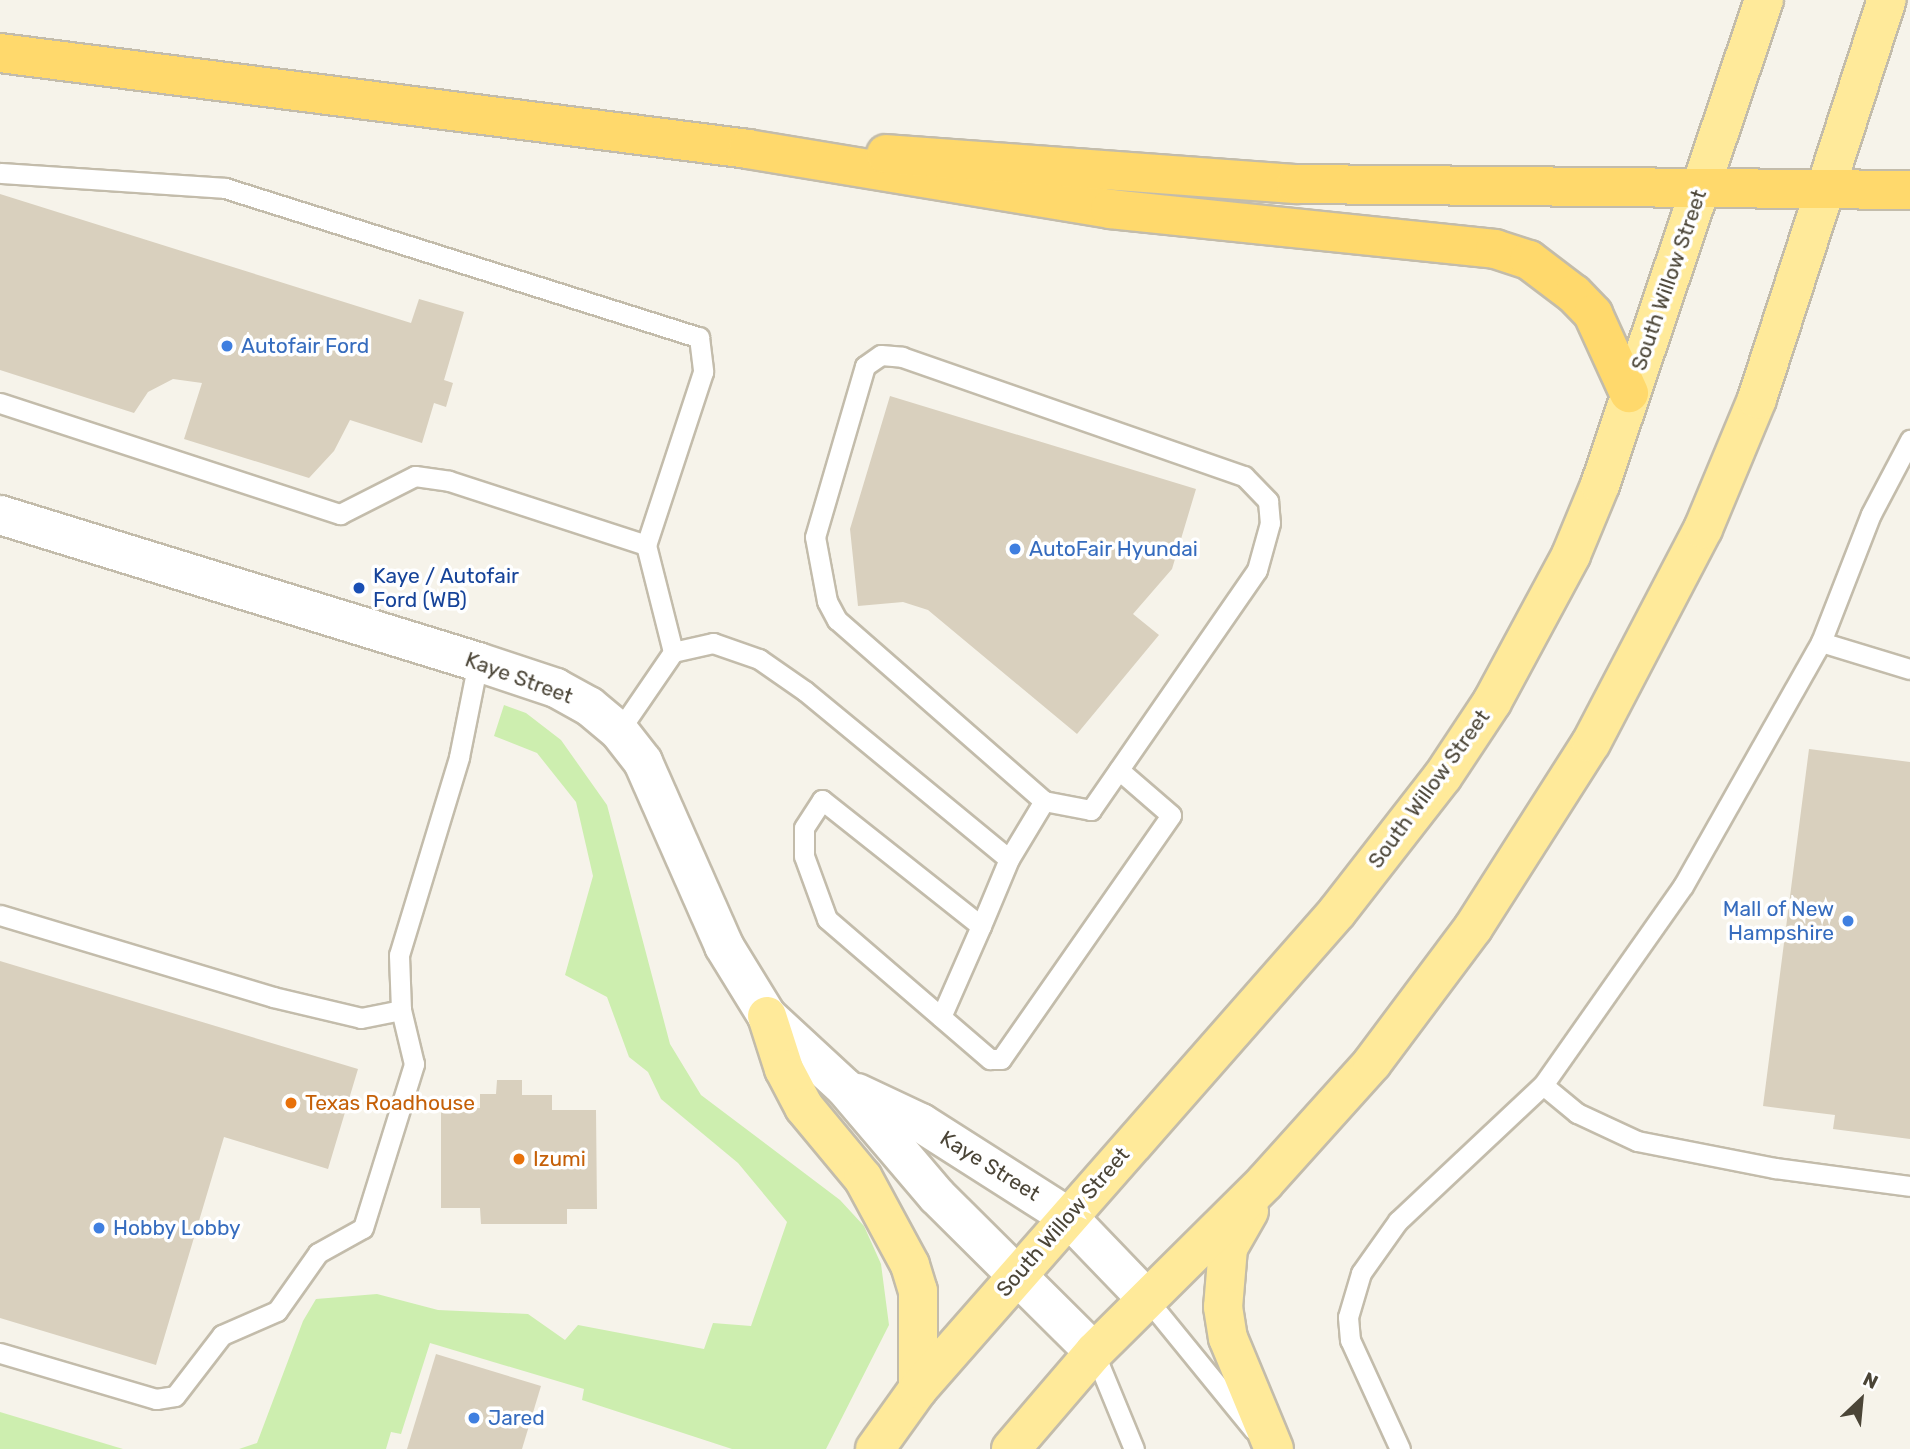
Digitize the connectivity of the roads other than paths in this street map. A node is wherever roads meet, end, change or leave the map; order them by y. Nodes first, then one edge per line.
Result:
1 (1764, 0) edge
2 (1887, 0) edge
3 (0, 53) edge
4 (748, 149) junction
5 (0, 173) edge
6 (1700, 190) junction
7 (1910, 190) edge
8 (1828, 191) junction
9 (1629, 393) junction
10 (0, 403) edge
11 (1910, 440) edge
12 (0, 514) edge
13 (646, 545) junction
14 (1821, 642) junction
15 (673, 652) junction
16 (478, 662) junction
17 (1910, 669) edge
18 (619, 731) junction
19 (1119, 770) junction
20 (1044, 801) junction
21 (1009, 859) junction
22 (0, 915) edge
23 (981, 926) junction
24 (401, 1010) junction
25 (767, 1016) junction
26 (941, 1017) junction
27 (1544, 1085) junction
28 (845, 1088) junction
29 (1265, 1182) junction
30 (1910, 1186) edge
31 (1067, 1216) junction
32 (1017, 1273) junction
33 (1146, 1299) junction
34 (1094, 1352) junction
35 (0, 1353) edge
36 (918, 1389) junction
37 (874, 1449) edge
38 (1011, 1449) edge
39 (1134, 1449) edge
40 (1273, 1449) edge
41 (1400, 1449) edge

1 - 6 main road, South Willow Street
2 - 8 main road
3 - 4 highway
4 - 6 highway
4 - 9 highway
5 - 13 lane
6 - 8 highway
6 - 9 main road, South Willow Street
7 - 8 highway
8 - 29 main road
9 - 31 main road, South Willow Street
10 - 13 lane
11 - 14 lane
12 - 16 street, Kaye Street
13 - 15 lane
14 - 17 lane
14 - 27 lane
15 - 18 lane
15 - 21 lane
16 - 18 street, Kaye Street
16 - 24 lane
18 - 25 street, Kaye Street
19 - 20 lane
19 - 20 lane
19 - 26 lane
20 - 21 lane
21 - 23 lane
22 - 24 lane
23 - 26 lane
23 - 26 lane
24 - 35 lane
25 - 28 street, Kaye Street
25 - 36 main road
27 - 30 lane
27 - 41 lane
28 - 31 street, Kaye Street
28 - 32 street, Kaye Street
29 - 33 main road
29 - 40 main road
31 - 32 main road, South Willow Street
31 - 33 street, Kaye Street
32 - 34 street, Kaye Street
32 - 36 main road, South Willow Street
33 - 34 main road
33 - 40 lane
34 - 38 main road
34 - 39 lane
36 - 37 main road, South Willow Street

